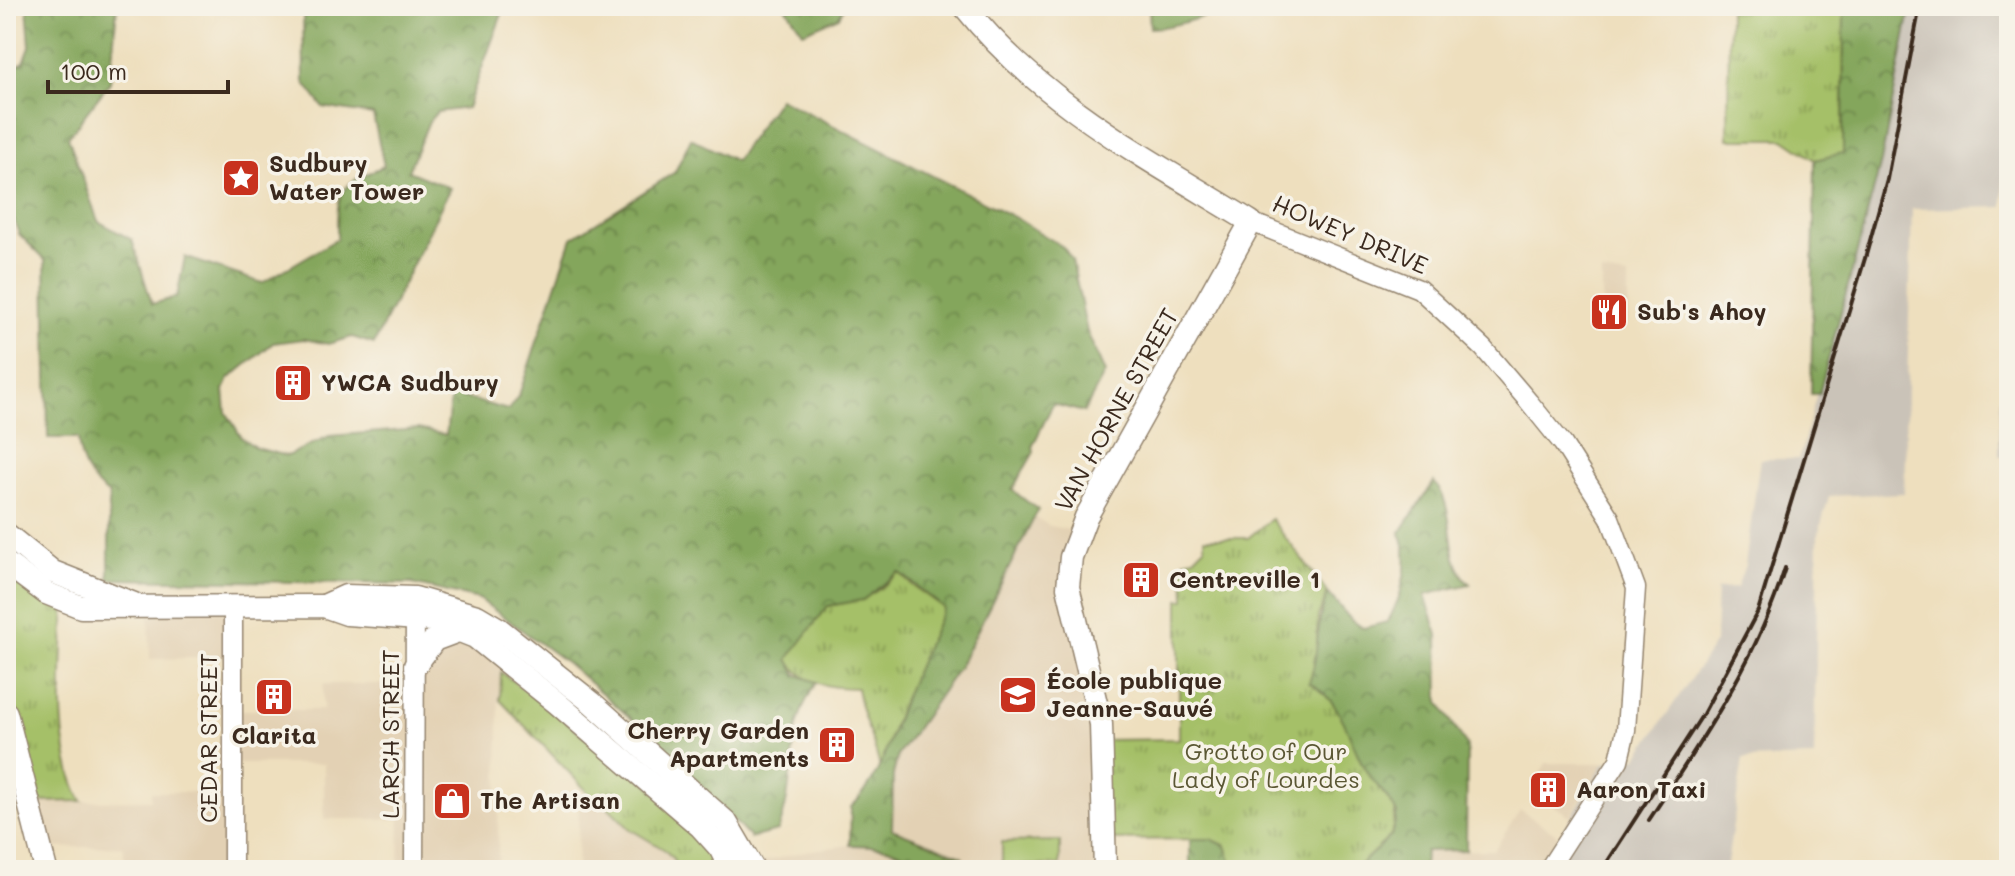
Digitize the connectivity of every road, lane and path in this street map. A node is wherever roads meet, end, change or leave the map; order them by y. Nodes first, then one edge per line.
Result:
1 (964, 6) edge
2 (1198, 189) junction
3 (1251, 222) junction
4 (1227, 264) junction
5 (6, 534) edge
6 (14, 570) edge
7 (233, 606) junction
8 (416, 608) junction
9 (458, 631) junction
10 (415, 666) junction
11 (6, 713) edge
12 (46, 870) edge
13 (233, 870) edge
14 (414, 870) edge
15 (731, 870) edge
16 (754, 870) edge
17 (1105, 870) edge
18 (1548, 870) edge

1 - 2 main road, HOWEY DRIVE
2 - 3 main road, HOWEY DRIVE
2 - 4 main road
3 - 4 main road, VAN HORNE STREET
3 - 18 street, HOWEY DRIVE
4 - 17 main road, VAN HORNE STREET
5 - 6 main road
6 - 7 main road
7 - 8 main road
7 - 13 street, CEDAR STREET
8 - 9 main road
8 - 10 street, LARCH STREET
8 - 16 main road
9 - 10 main road
9 - 15 main road
10 - 14 street, LARCH STREET
11 - 12 main road

